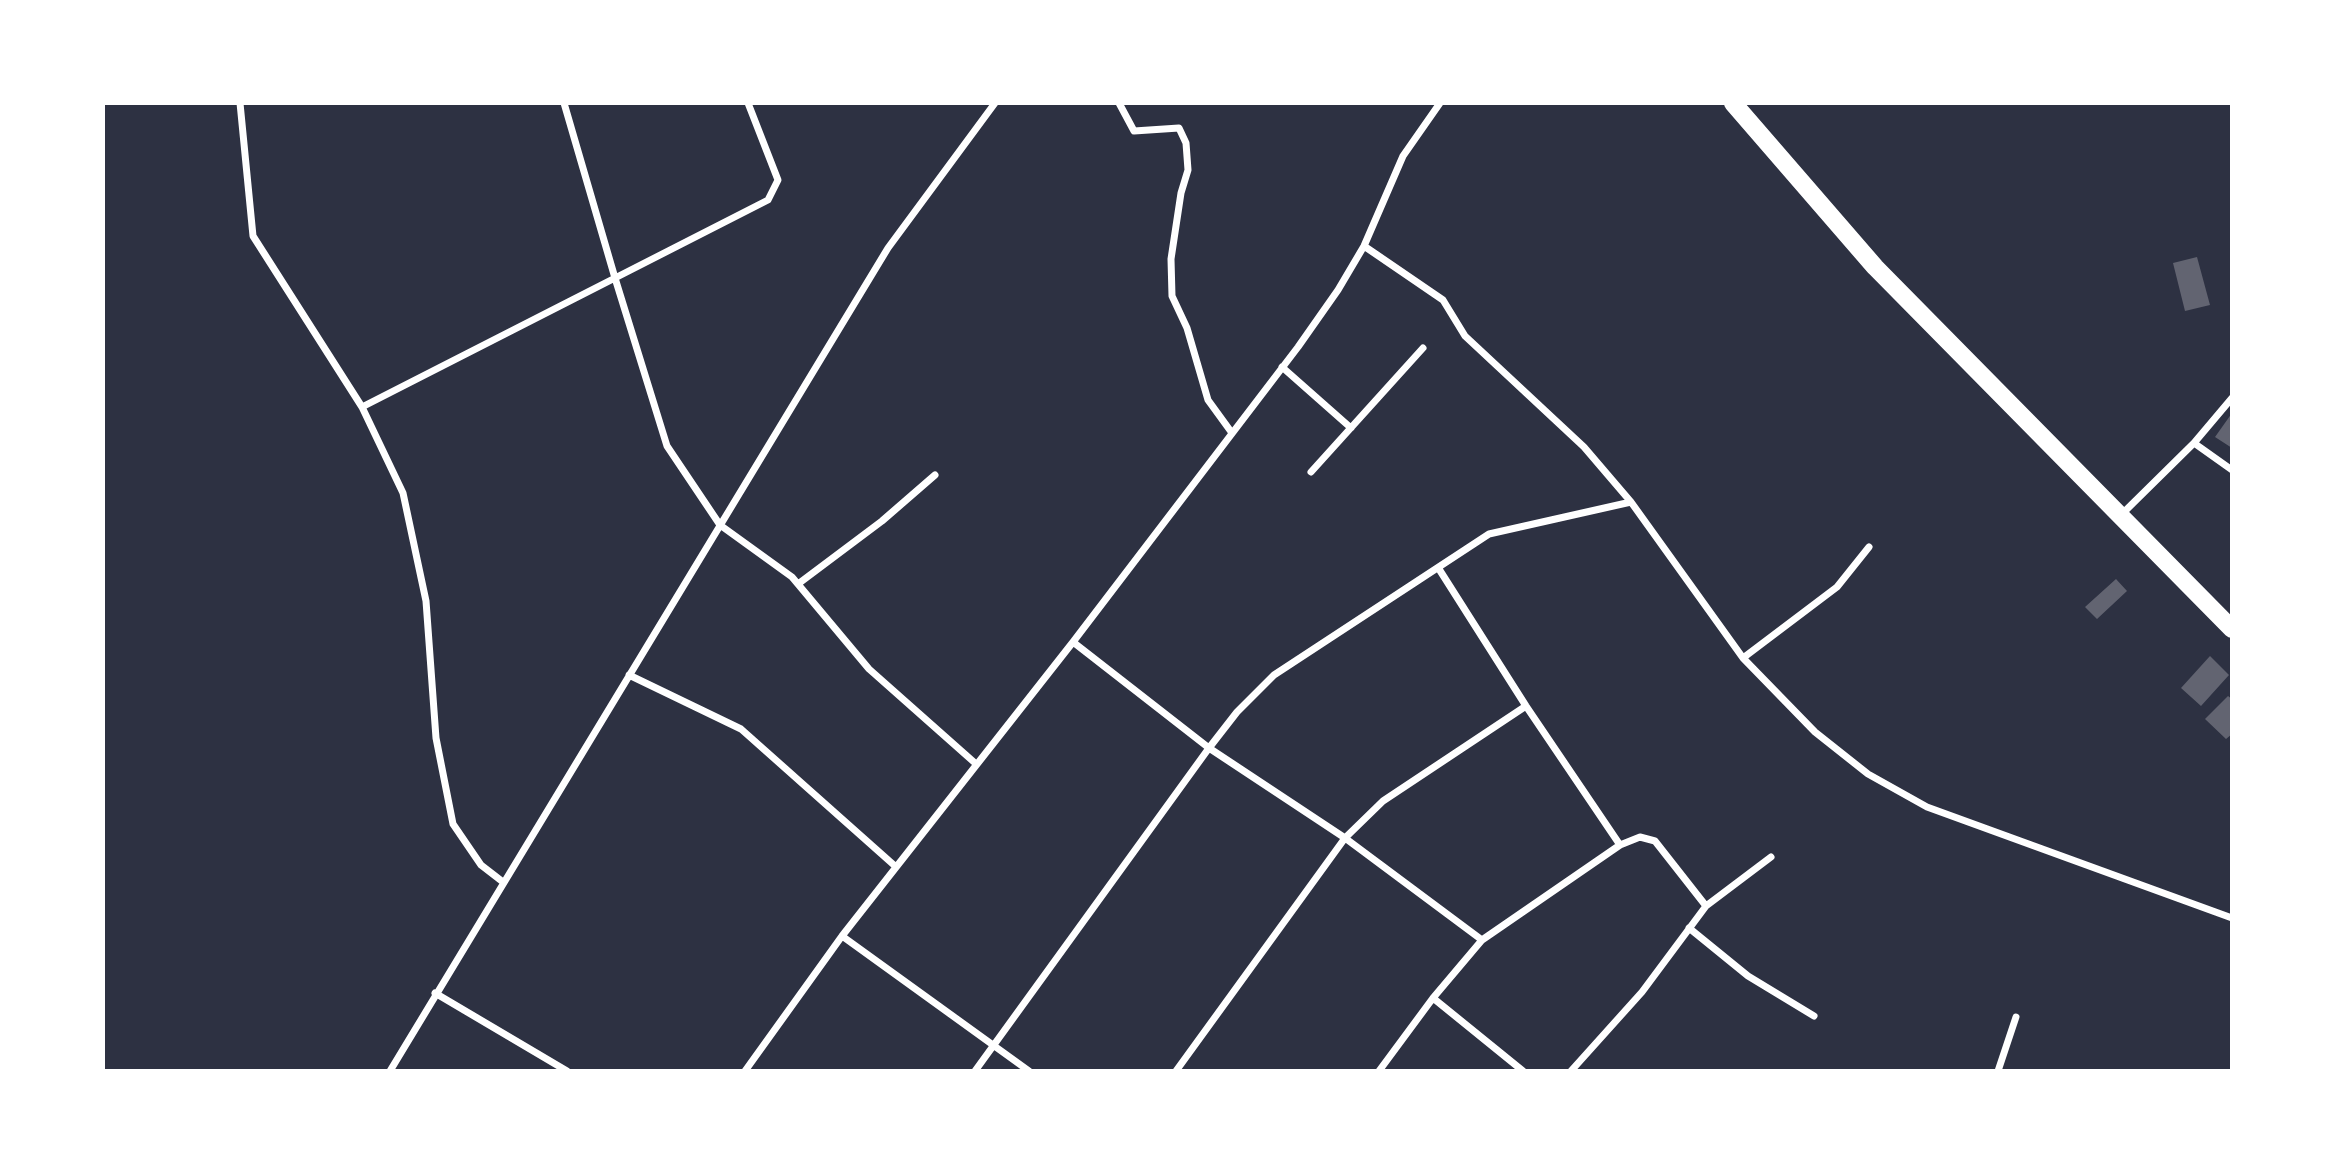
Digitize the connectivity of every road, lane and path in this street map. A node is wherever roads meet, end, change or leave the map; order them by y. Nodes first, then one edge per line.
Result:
1 (240, 103) edge
2 (564, 103) edge
3 (748, 103) edge
4 (995, 103) edge
5 (1119, 103) edge
6 (1440, 103) edge
7 (1733, 103) edge
8 (1364, 246) junction
9 (615, 278) junction
10 (1423, 348) dead end
11 (1282, 367) junction
12 (2232, 398) edge
13 (362, 407) junction
14 (1351, 428) junction
15 (1232, 433) junction
16 (2194, 443) junction
17 (2232, 470) edge
18 (1311, 472) dead end
19 (935, 475) dead end
20 (1631, 502) junction
21 (2120, 516) junction
22 (720, 525) junction
23 (1869, 547) dead end
24 (1439, 569) junction
25 (798, 584) junction
26 (2232, 629) edge
27 (1073, 642) junction
28 (1743, 658) junction
29 (629, 675) junction
30 (1526, 706) junction
31 (1209, 748) junction
32 (975, 763) junction
33 (1345, 838) junction
34 (1620, 845) junction
35 (1771, 857) dead end
36 (895, 866) junction
37 (503, 882) junction
38 (1706, 906) junction
39 (2232, 918) edge
40 (1689, 928) junction
41 (842, 936) junction
42 (1482, 940) junction
43 (435, 993) junction
44 (1433, 998) junction
45 (1814, 1016) dead end
46 (2016, 1017) dead end
47 (993, 1045) junction
48 (390, 1071) edge
49 (567, 1071) edge
50 (746, 1071) edge
51 (975, 1071) edge
52 (1029, 1071) edge
53 (1176, 1071) edge
54 (1379, 1071) edge
55 (1523, 1071) edge
56 (1571, 1071) edge
57 (1998, 1071) edge

1 - 13 street
2 - 9 street
3 - 9 street
4 - 22 street
5 - 15 street
6 - 8 street
7 - 21 highway
8 - 11 street
8 - 20 street
9 - 13 street
9 - 22 street
10 - 14 street
11 - 14 street
11 - 15 street
12 - 16 street
13 - 37 street
14 - 18 street
15 - 27 street
16 - 17 street
16 - 21 street
19 - 25 street
20 - 24 street
20 - 28 street
21 - 26 highway
22 - 25 street
22 - 29 street
23 - 28 street
24 - 30 street
24 - 31 street
25 - 32 street
27 - 31 street
27 - 32 street
28 - 39 street
29 - 36 street
29 - 37 street
30 - 33 street
30 - 34 street
31 - 33 street
31 - 47 street
32 - 36 street
33 - 42 street
33 - 53 street
34 - 38 street
34 - 42 street
35 - 38 street
36 - 41 street
37 - 43 street
38 - 40 street
40 - 45 street
40 - 56 street
41 - 47 street
41 - 50 street
42 - 44 street
43 - 48 street
43 - 49 street
44 - 54 street
44 - 55 street
46 - 57 street
47 - 51 street
47 - 52 street

